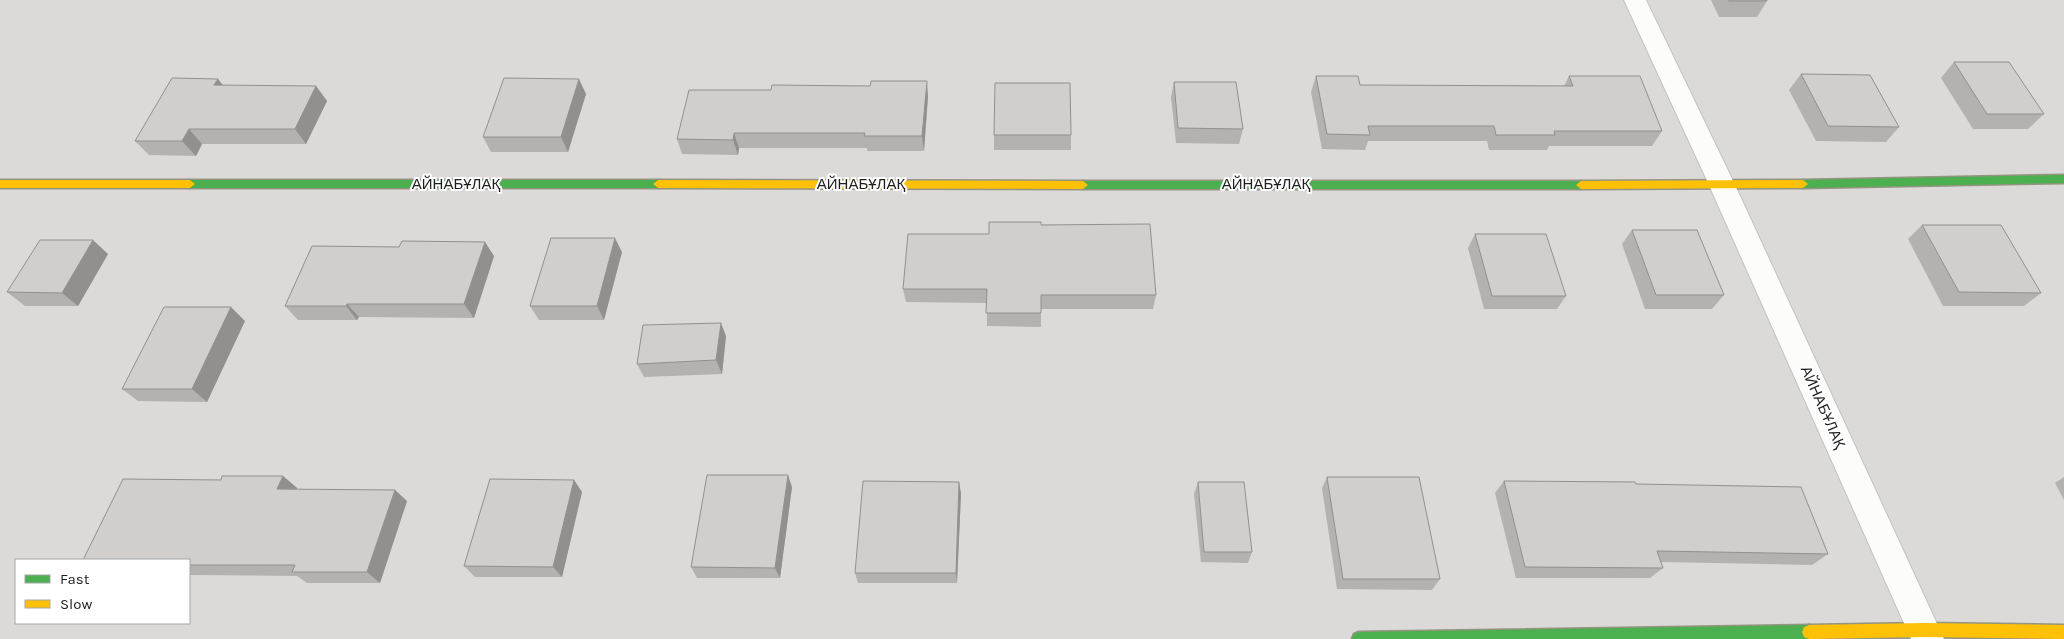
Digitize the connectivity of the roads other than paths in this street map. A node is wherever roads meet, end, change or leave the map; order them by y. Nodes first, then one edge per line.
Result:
1 (1635, 0) edge
2 (2064, 179) edge
3 (0, 184) edge
4 (1722, 185) junction
5 (2064, 632) edge
6 (1926, 635) edge
7 (1359, 639) edge

1 - 4 street, АЙНАБҰЛАҚ
2 - 4 street, АЙНАБҰЛАҚ
3 - 4 street, АЙНАБҰЛАҚ
4 - 6 street, АЙНАБҰЛАҚ
5 - 6 street
6 - 7 street

